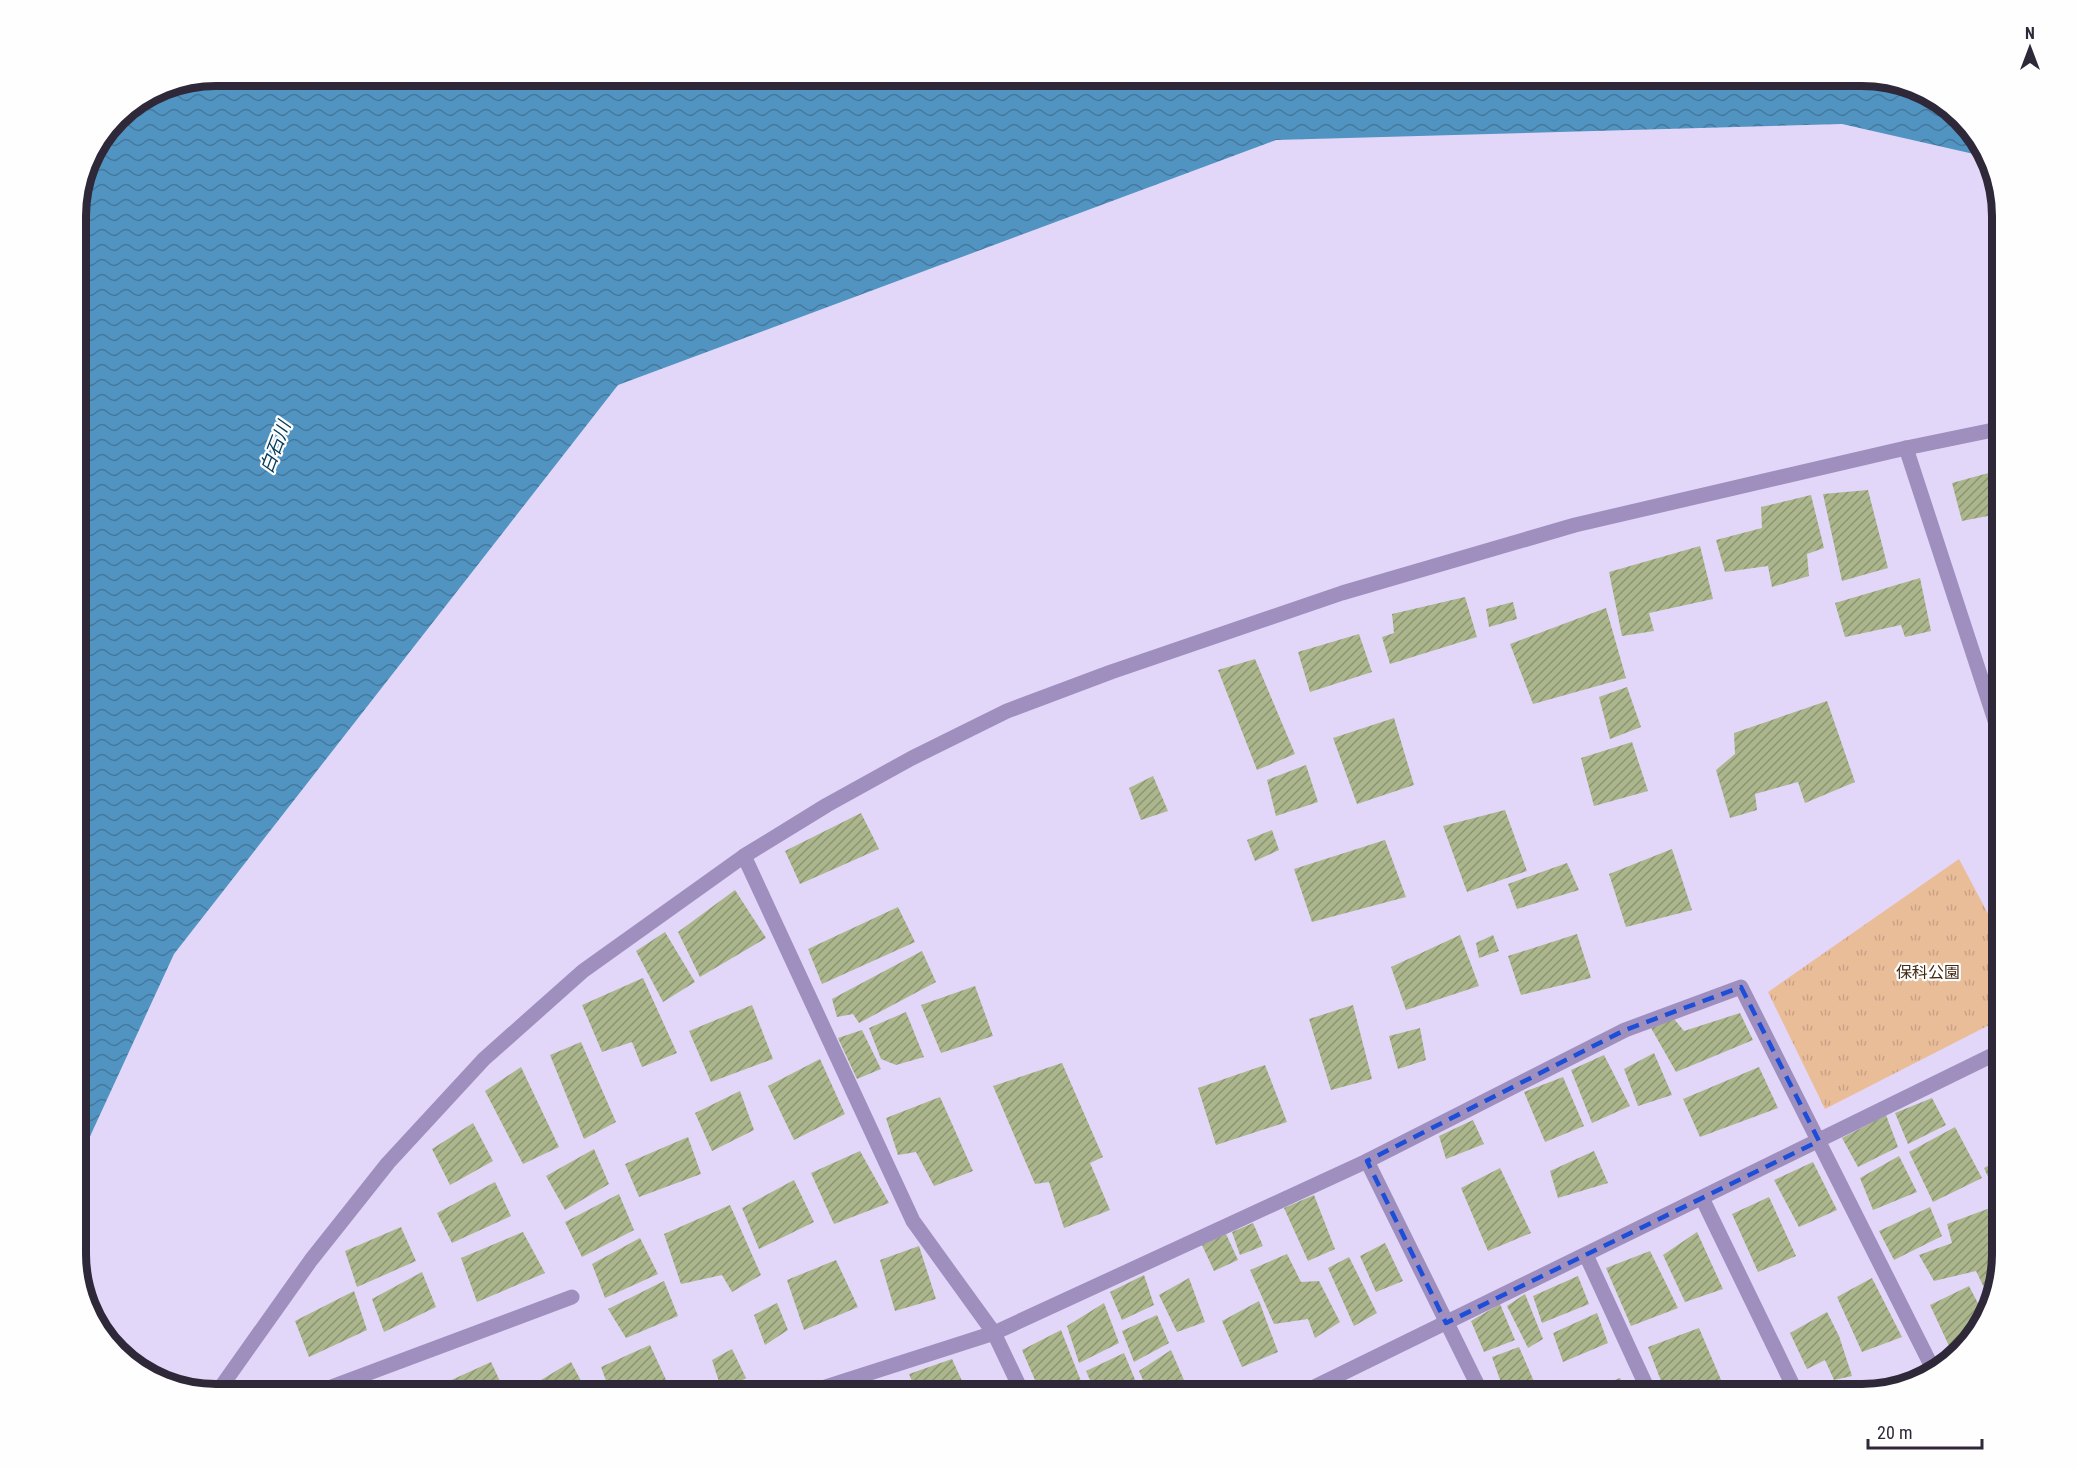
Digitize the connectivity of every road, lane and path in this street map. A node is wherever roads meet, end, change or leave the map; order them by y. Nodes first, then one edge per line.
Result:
1 (1992, 430) edge
2 (1906, 448) junction
3 (1992, 711) edge
4 (744, 856) junction
5 (1992, 1055) edge
6 (1819, 1141) junction
7 (1367, 1161) junction
8 (1702, 1198) junction
9 (1586, 1255) junction
10 (572, 1297) dead end
11 (1446, 1323) junction
12 (994, 1333) junction
13 (1931, 1364) edge
14 (222, 1384) edge
15 (339, 1384) edge
16 (835, 1384) edge
17 (1018, 1384) edge
18 (1336, 1384) edge
19 (1477, 1384) edge
20 (1645, 1384) edge
21 (1792, 1384) edge

1 - 2 street
2 - 3 street
2 - 4 street
4 - 12 street
4 - 14 street
5 - 6 street
6 - 7 street
6 - 8 street
6 - 13 street
7 - 11 street
7 - 12 street
8 - 9 street
8 - 21 street
9 - 11 street
9 - 20 street
10 - 15 street
11 - 18 street
11 - 19 street
12 - 16 street
12 - 17 street

